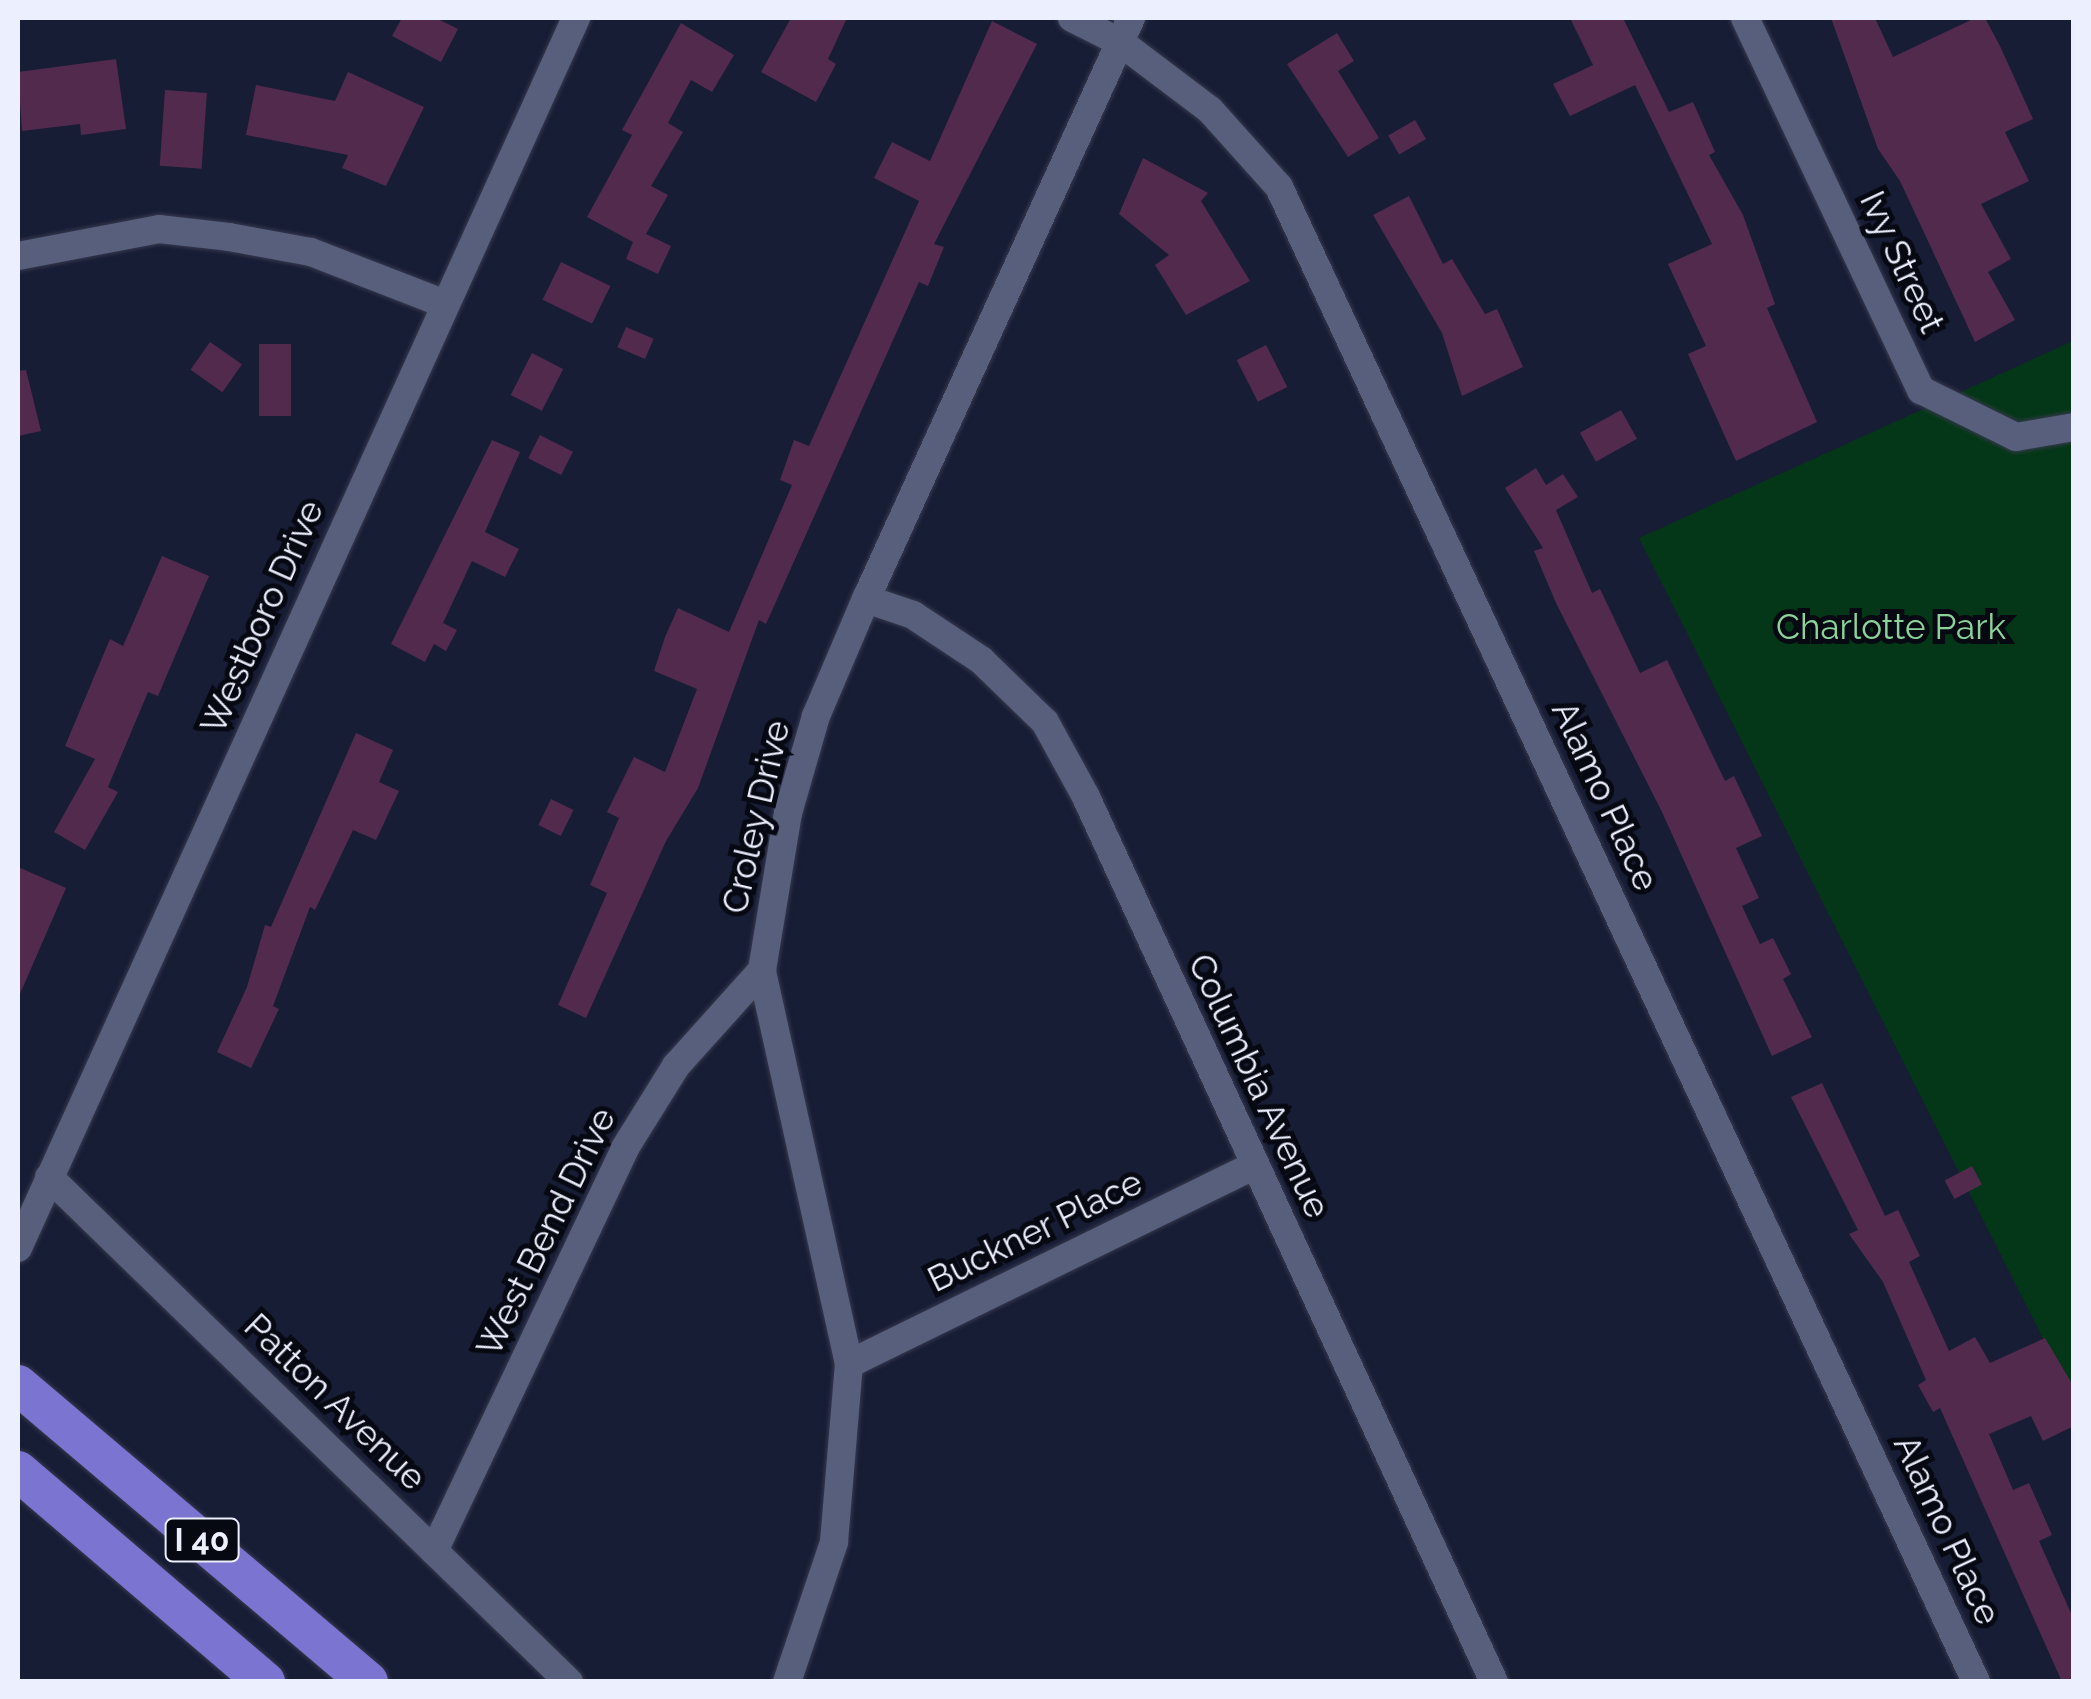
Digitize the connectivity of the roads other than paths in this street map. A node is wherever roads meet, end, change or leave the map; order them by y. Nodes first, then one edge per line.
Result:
1 (576, 18) edge
2 (1072, 18) edge
3 (1745, 18) edge
4 (1126, 30) edge
5 (18, 256) edge
6 (445, 304) junction
7 (2074, 427) edge
8 (866, 599) junction
9 (762, 970) junction
10 (1254, 1166) junction
11 (50, 1177) junction
12 (18, 1248) edge
13 (849, 1364) junction
14 (26, 1391) edge
15 (18, 1471) edge
16 (434, 1551) junction
17 (265, 1682) edge
18 (368, 1682) edge
19 (569, 1682) edge
20 (787, 1682) edge
21 (1494, 1682) edge
22 (1976, 1682) edge

1 - 6 street, Westboro Drive
2 - 4 street, Alamo Place
3 - 7 street, Ivy Street
4 - 8 street, Croley Drive
4 - 22 street, Alamo Place
5 - 6 street
6 - 11 street, Westboro Drive
8 - 9 street, Croley Drive
8 - 10 street, Columbia Avenue
9 - 13 street, Croley Drive
9 - 16 street, West Bend Drive
10 - 13 street, Buckner Place
10 - 21 street, Columbia Avenue
11 - 12 street, Westboro Drive
11 - 16 street, Patton Avenue
13 - 20 street, Croley Drive
14 - 18 highway, I 40
15 - 17 highway, I 40
16 - 19 street, Patton Avenue

